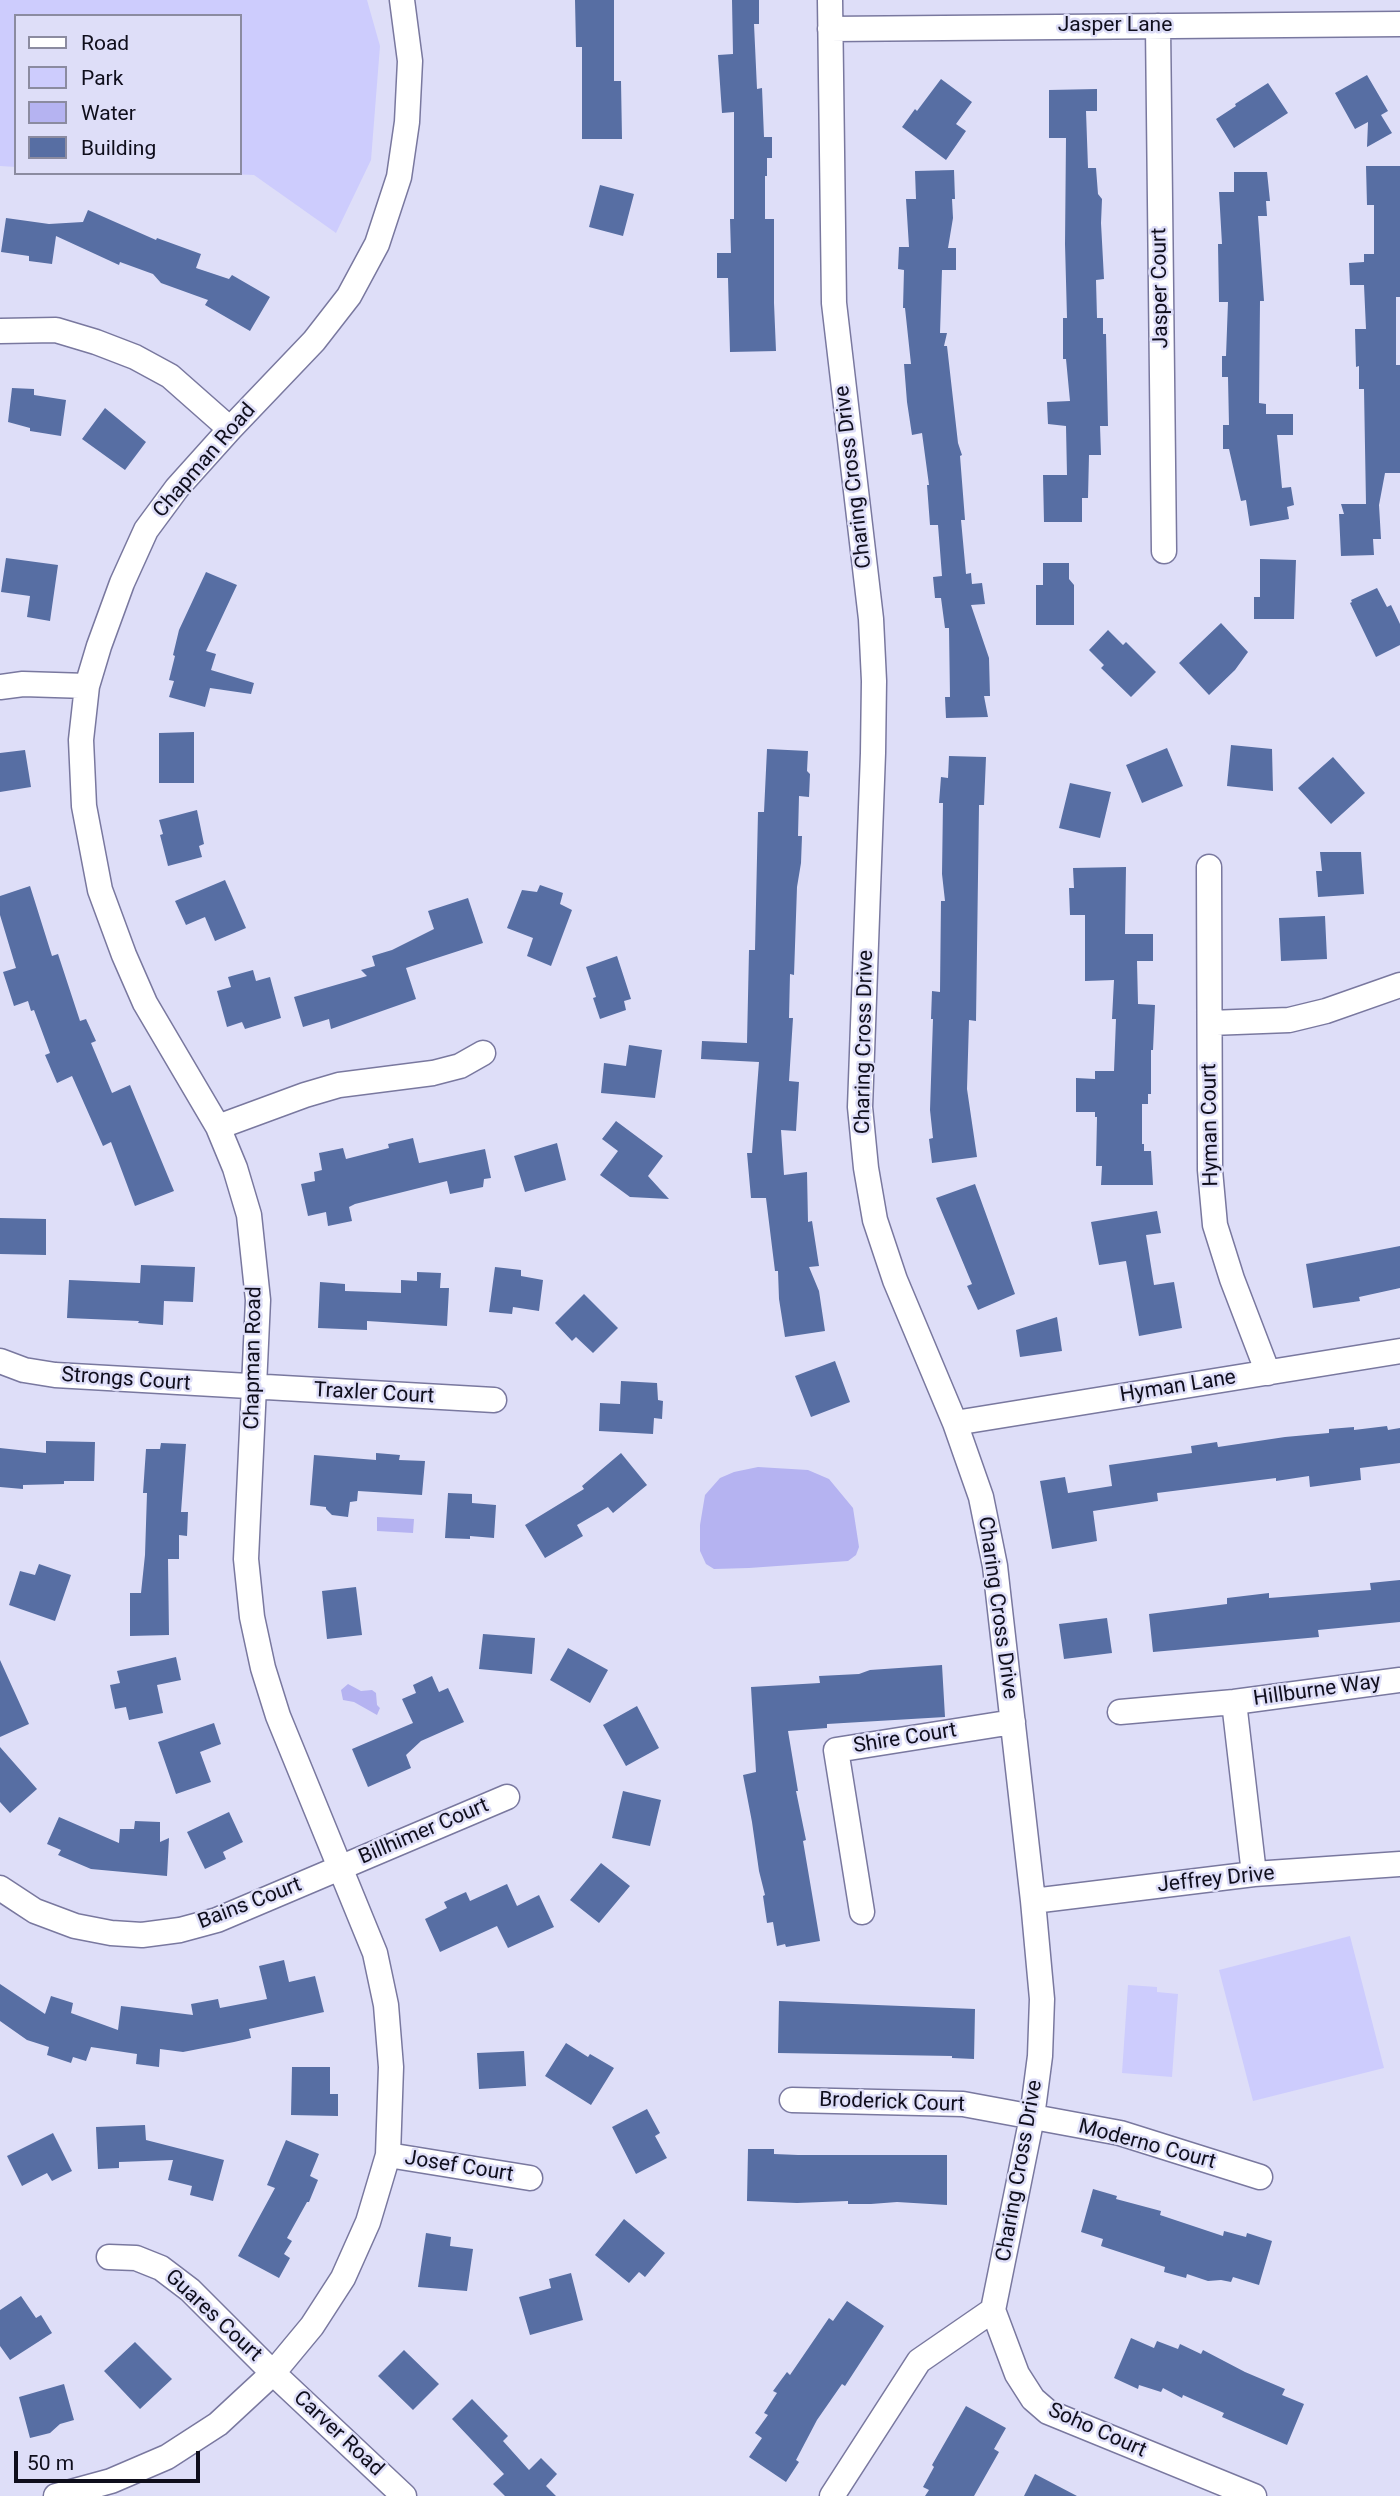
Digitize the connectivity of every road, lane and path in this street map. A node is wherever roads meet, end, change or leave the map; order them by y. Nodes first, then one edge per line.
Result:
1 (402, 0) edge
2 (830, 0) edge
3 (1400, 24) edge
4 (1157, 26) junction
5 (830, 29) junction
6 (0, 331) edge
7 (230, 429) junction
8 (1164, 551) dead end
9 (87, 686) junction
10 (0, 687) edge
11 (1209, 867) dead end
12 (1400, 985) edge
13 (1210, 1023) junction
14 (483, 1053) dead end
15 (218, 1126) junction
16 (1400, 1351) edge
17 (0, 1360) edge
18 (1268, 1373) junction
19 (254, 1388) junction
20 (494, 1400) dead end
21 (955, 1423) junction
22 (1400, 1680) edge
23 (1234, 1702) junction
24 (1120, 1712) dead end
25 (1013, 1722) junction
26 (507, 1797) dead end
27 (1400, 1864) edge
28 (340, 1867) junction
29 (1254, 1874) junction
30 (0, 1888) edge
31 (1033, 1901) junction
32 (862, 1912) dead end
33 (793, 2100) dead end
34 (1032, 2117) junction
35 (388, 2155) junction
36 (1260, 2177) dead end
37 (530, 2178) dead end
38 (109, 2256) dead end
39 (993, 2310) junction
40 (273, 2373) junction
41 (56, 2496) edge
42 (404, 2496) edge
43 (832, 2496) edge
44 (1254, 2496) edge

1 - 7 street, Chapman Road
2 - 5 street, Charing Cross Drive
3 - 4 street, Jasper Lane
4 - 5 street, Jasper Lane
4 - 8 street, Jasper Court
5 - 21 street, Charing Cross Drive
6 - 7 street
7 - 9 street, Chapman Road
9 - 10 street
9 - 15 street, Chapman Road
11 - 13 street, Hyman Court
12 - 13 street
13 - 18 street, Hyman Court
14 - 15 street
15 - 19 street, Chapman Road
16 - 18 street, Hyman Lane
17 - 19 street, Strongs Court
18 - 21 street, Hyman Lane
19 - 20 street, Traxler Court
19 - 28 street, Chapman Road
21 - 25 street, Charing Cross Drive
22 - 23 street, Hillburne Way
23 - 24 street, Hillburne Way
23 - 29 street, Hillburne Way
25 - 31 street, Charing Cross Drive
25 - 32 street, Shire Court
26 - 28 street, Billhimer Court
27 - 29 street, Jeffrey Drive
28 - 30 street, Bains Court
28 - 35 street, Chapman Road
29 - 31 street, Jeffrey Drive
31 - 34 street, Charing Cross Drive
33 - 34 street, Broderick Court
34 - 36 street, Moderno Court
34 - 39 street, Charing Cross Drive
35 - 37 street, Josef Court
35 - 40 street, Chapman Road
38 - 40 street, Guares Court
39 - 43 street
39 - 44 street, Soho Court
40 - 41 street, Chapman Road
40 - 42 street, Carver Road

